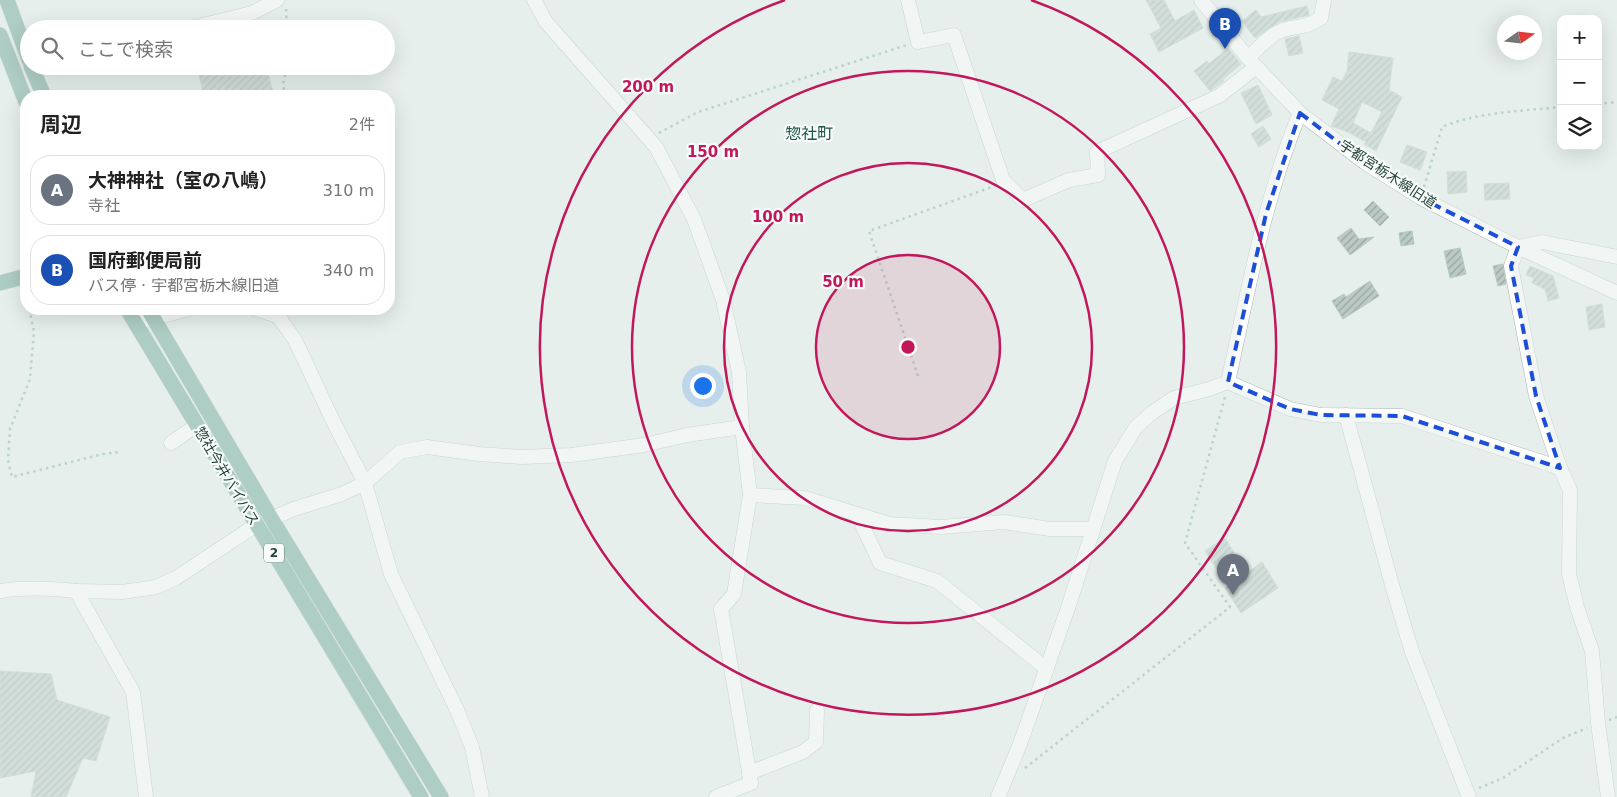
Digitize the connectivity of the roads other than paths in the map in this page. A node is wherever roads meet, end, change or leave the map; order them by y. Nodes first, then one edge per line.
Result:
1 (7, 0) edge
2 (277, 0) edge
3 (534, 0) edge
4 (908, 0) edge
5 (1201, 0) edge
6 (1324, 0) edge
7 (224, 20) edge
8 (0, 35) edge
9 (20, 35) edge
10 (1252, 63) junction
11 (20, 67) edge
12 (12, 68) junction
13 (35, 75) edge
14 (21, 90) edge
15 (41, 90) edge
16 (1300, 113) junction
17 (1518, 247) junction
18 (1617, 257) edge
19 (20, 278) edge
20 (0, 283) edge
21 (1617, 293) edge
22 (130, 315) edge
23 (147, 315) edge
24 (151, 315) edge
25 (275, 315) edge
26 (135, 323) junction
27 (1228, 382) junction
28 (1346, 414) junction
29 (196, 425) junction
30 (742, 427) junction
31 (171, 443) dead end
32 (1560, 468) junction
33 (365, 483) junction
34 (750, 495) junction
35 (857, 514) junction
36 (271, 518) junction
37 (256, 525) junction
38 (1093, 529) junction
39 (0, 591) edge
40 (76, 591) junction
41 (1047, 669) junction
42 (817, 710) dead end
43 (749, 773) junction
44 (1001, 790) edge
45 (1469, 795) edge
46 (146, 797) edge
47 (422, 797) edge
48 (441, 797) edge
49 (482, 797) edge
50 (716, 797) edge
51 (1608, 797) edge

1 - 9 main road
2 - 7 street
3 - 30 street
4 - 10 street
5 - 10 street, 宇都宮栃木線旧道
6 - 10 street
8 - 12 main road
10 - 16 street, 宇都宮栃木線旧道
11 - 12 street
12 - 14 main road
13 - 15 main road
16 - 17 street, 宇都宮栃木線旧道
16 - 27 street
17 - 18 street
17 - 21 street, 宇都宮栃木線旧道
17 - 32 street
19 - 20 main road
22 - 26 main road, 惣社今井バイパス / 2
23 - 26 street
24 - 36 main road, 惣社今井バイパス / 2
25 - 33 street
26 - 29 main road, 惣社今井バイパス / 2
27 - 28 street
27 - 38 street
28 - 32 street
28 - 45 street
29 - 31 street
29 - 37 main road, 惣社今井バイパス / 2
30 - 33 street
30 - 34 street
32 - 51 street
33 - 36 street
33 - 49 street
34 - 35 street
34 - 43 street
35 - 38 street
35 - 41 street
36 - 37 street
36 - 48 main road, 惣社今井バイパス / 2
37 - 40 street
37 - 47 main road, 惣社今井バイパス / 2
38 - 41 street
39 - 40 street
40 - 46 street
41 - 44 street
42 - 43 street
43 - 50 street

